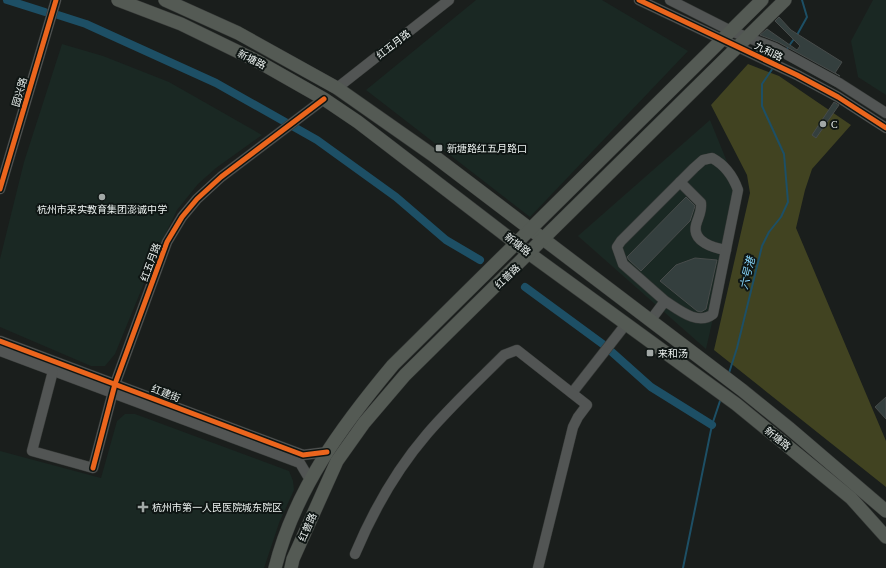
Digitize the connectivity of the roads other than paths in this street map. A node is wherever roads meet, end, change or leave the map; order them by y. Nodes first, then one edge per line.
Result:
1 (56, 0) edge
2 (118, 0) edge
3 (165, 0) edge
4 (449, 0) edge
5 (639, 0) edge
6 (670, 0) edge
7 (762, 0) edge
8 (785, 0) edge
9 (727, 35) junction
10 (748, 38) junction
11 (739, 47) junction
12 (337, 88) junction
13 (324, 99) junction
14 (886, 113) edge
15 (886, 128) edge
16 (680, 182) junction
17 (0, 189) edge
18 (528, 230) junction
19 (544, 240) junction
20 (516, 243) junction
21 (726, 250) junction
22 (530, 254) junction
23 (665, 301) junction
24 (650, 321) junction
25 (626, 324) junction
26 (0, 341) edge
27 (0, 351) edge
28 (53, 371) junction
29 (114, 389) junction
30 (572, 394) junction
31 (327, 452) junction
32 (310, 480) junction
33 (886, 511) edge
34 (886, 537) edge
35 (355, 554) dead end
36 (275, 568) edge
37 (291, 568) edge
38 (538, 568) edge

1 - 17 street, 园兴路
2 - 13 main road, 新塘路
3 - 12 main road, 新塘路
4 - 12 street, 红五月路
5 - 9 street, 九和路
6 - 9 street, 九和路
7 - 9 main road, 红普路
8 - 10 main road, 红普路
9 - 10 street, 九和路
9 - 11 street, 九和路
9 - 18 main road, 红普路
10 - 11 main road, 红普路
10 - 14 street, 九和路
11 - 15 street, 九和路
11 - 19 main road, 红普路
12 - 18 main road, 新塘路
13 - 20 main road, 新塘路
13 - 29 street, 红五月路
16 - 21 street
16 - 21 street
16 - 23 street
18 - 19 main road, 新塘路
18 - 20 main road, 红普路
19 - 22 main road, 红普路
19 - 24 main road, 新塘路
20 - 22 main road, 新塘路
20 - 31 main road, 红普路
21 - 23 street
22 - 25 main road, 新塘路
22 - 37 main road, 红普路
23 - 24 street
24 - 33 main road, 新塘路
25 - 30 street
25 - 34 main road, 新塘路
26 - 29 street, 红建街
27 - 28 street, 红建街
28 - 29 street, 红建街
28 - 29 street, 红五月路
29 - 31 street, 红建街
29 - 32 street, 红建街
30 - 35 street
30 - 38 street
31 - 32 main road, 红普路
32 - 36 main road, 红普路

